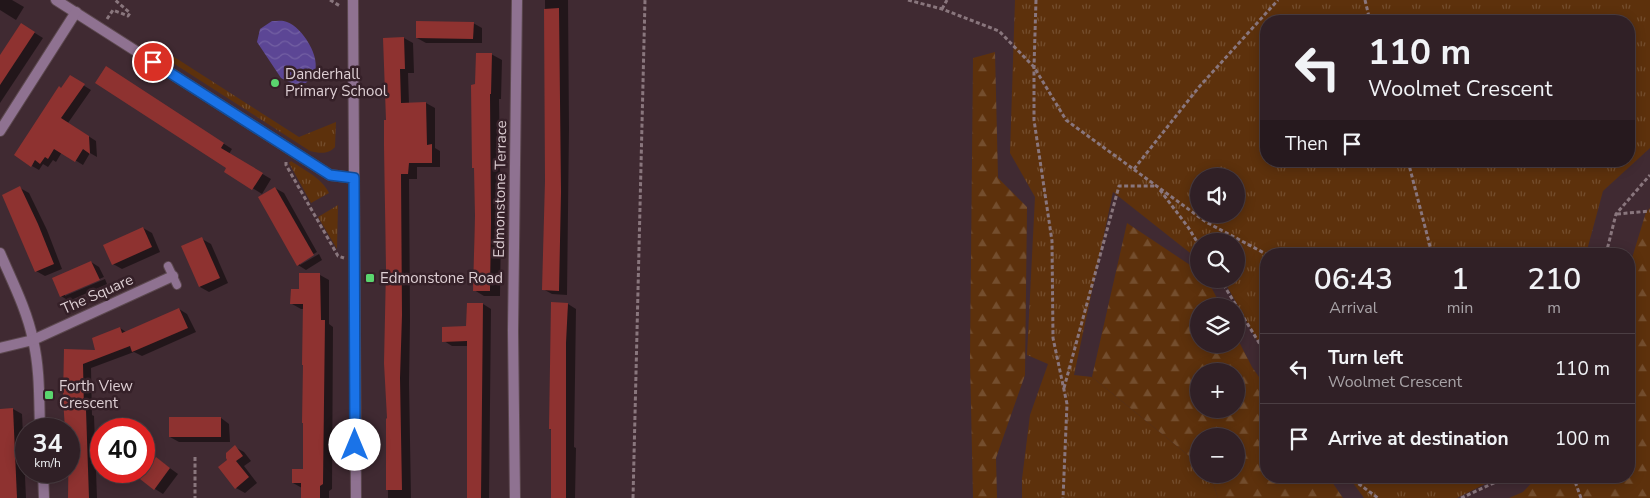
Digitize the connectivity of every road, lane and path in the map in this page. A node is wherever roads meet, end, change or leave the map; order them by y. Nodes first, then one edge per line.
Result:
1 (56, 0) edge
2 (353, 0) edge
3 (517, 0) edge
4 (645, 0) edge
5 (908, 0) edge
6 (947, 0) edge
7 (1036, 0) edge
8 (1278, 0) edge
9 (1365, 0) edge
10 (116, 1) edge
11 (942, 9) junction
12 (113, 10) junction
13 (76, 12) junction
14 (1264, 15) edge
15 (1369, 15) edge
16 (1260, 20) edge
17 (102, 28) junction
18 (1034, 67) junction
19 (0, 131) edge
20 (290, 150) junction
21 (1410, 167) edge
22 (1134, 169) junction
23 (1650, 175) edge
24 (354, 178) junction
25 (1157, 186) junction
26 (1650, 211) edge
27 (1616, 214) junction
28 (1192, 233) edge
29 (1430, 248) edge
30 (1608, 248) edge
31 (1260, 251) edge
32 (0, 253) edge
33 (354, 263) junction
34 (168, 266) dead end
35 (175, 281) joint
36 (1226, 288) edge
37 (33, 340) junction
38 (1260, 344) edge
39 (0, 348) edge
40 (1064, 389) junction
41 (39, 418) edge
42 (195, 457) dead end
43 (43, 483) edge
44 (1358, 483) edge
45 (1493, 483) edge
46 (1576, 483) edge
47 (44, 498) edge
48 (195, 498) edge
49 (356, 498) edge
50 (514, 498) edge
51 (633, 498) edge
52 (1063, 498) edge
53 (1378, 498) edge
54 (1460, 498) edge
55 (1581, 498) edge

1 - 13 street
2 - 24 street
3 - 50 street, Edmonstone Terrace
4 - 51 path
5 - 11 path
6 - 11 path
7 - 18 path
8 - 14 path
9 - 15 path
10 - 12 path
10 - 12 path
11 - 18 path
12 - 17 path
13 - 17 street
13 - 19 street
16 - 22 path
17 - 20 street
18 - 22 path
18 - 40 path
20 - 24 street
20 - 33 path
21 - 29 path
22 - 25 path
23 - 27 path
24 - 33 street
25 - 28 path
25 - 31 path
25 - 40 path
26 - 27 path
27 - 30 path
32 - 37 street
33 - 49 street
34 - 35 lane, The Square
35 - 37 street, The Square
36 - 38 path
37 - 39 street, The Square
37 - 41 street
40 - 52 path
42 - 48 path
43 - 47 street
44 - 53 path
45 - 54 path
46 - 55 path

